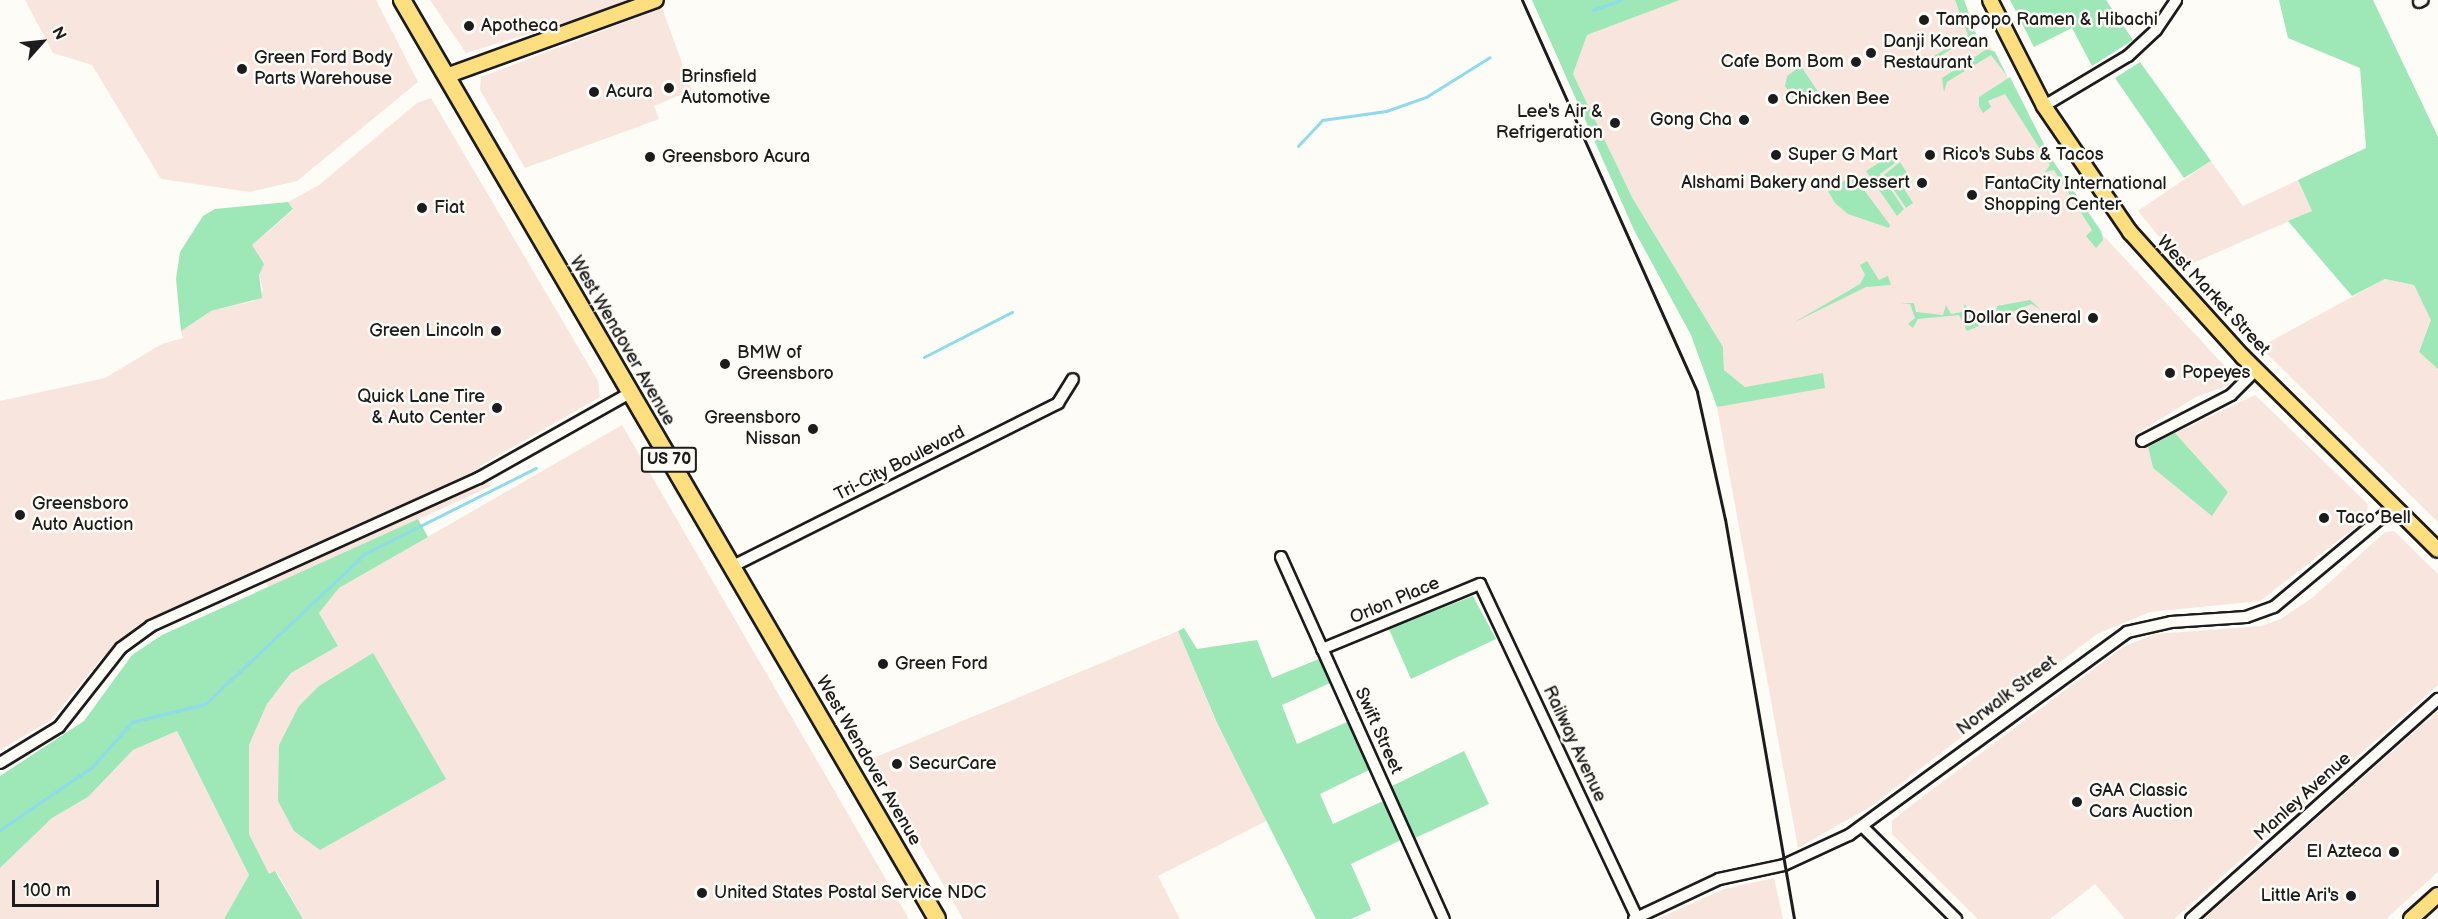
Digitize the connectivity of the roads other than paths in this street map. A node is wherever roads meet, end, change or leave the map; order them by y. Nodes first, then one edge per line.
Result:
1 (402, 0) edge
2 (656, 0) edge
3 (1990, 0) edge
4 (2176, 0) edge
5 (446, 76) junction
6 (2044, 106) junction
7 (2256, 370) junction
8 (1072, 379) dead end
9 (630, 393) junction
10 (2142, 441) dead end
11 (2394, 507) junction
12 (2438, 550) edge
13 (1281, 557) dead end
14 (731, 567) junction
15 (1480, 584) joint
16 (1323, 649) junction
17 (2438, 699) edge
18 (0, 763) edge
19 (1863, 826) junction
20 (2438, 895) edge
21 (1635, 918) edge
22 (937, 919) edge
23 (1444, 919) edge
24 (1956, 919) edge
25 (2191, 919) edge
26 (2411, 919) edge

1 - 5 highway, West Wendover Avenue / US 70
2 - 5 main road
3 - 6 main road, West Market Street
4 - 6 street
5 - 9 highway, West Wendover Avenue / US 70
6 - 7 main road, West Market Street
7 - 10 street
7 - 11 main road, West Market Street
8 - 14 street, Tri-City Boulevard
9 - 14 highway, West Wendover Avenue / US 70
9 - 18 street
11 - 12 main road, West Market Street
11 - 19 street, Norwalk Street
13 - 16 street, Swift Street
14 - 22 highway, West Wendover Avenue / US 70
15 - 16 street, Orlon Place
15 - 21 street, Railway Avenue
16 - 23 street, Swift Street
17 - 25 street, Manley Avenue
19 - 21 street, Norwalk Street
19 - 24 street
20 - 26 main road

